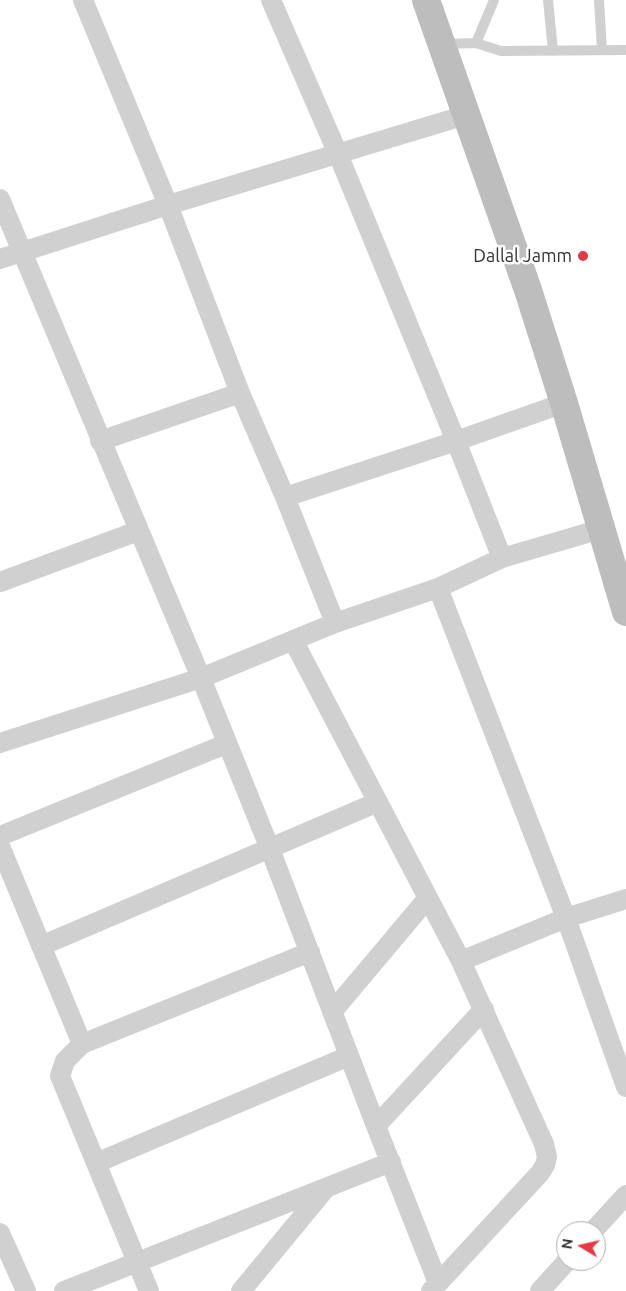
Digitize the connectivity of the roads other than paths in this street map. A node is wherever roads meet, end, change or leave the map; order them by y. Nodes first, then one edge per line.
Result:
1 (83, 0) edge
2 (272, 0) edge
3 (426, 0) edge
4 (494, 0) edge
5 (548, 0) edge
6 (599, 0) edge
7 (476, 43) junction
8 (441, 45) junction
9 (602, 50) junction
10 (626, 50) edge
11 (553, 51) junction
12 (466, 114) junction
13 (338, 154) junction
14 (0, 199) edge
15 (168, 205) junction
16 (23, 250) junction
17 (0, 259) edge
18 (240, 392) junction
19 (564, 403) junction
20 (100, 441) junction
21 (456, 441) junction
22 (285, 497) junction
23 (601, 529) junction
24 (138, 531) junction
25 (502, 558) junction
26 (0, 582) edge
27 (438, 588) junction
28 (626, 612) edge
29 (335, 623) junction
30 (293, 640) junction
31 (200, 678) junction
32 (0, 743) edge
33 (226, 744) junction
34 (378, 802) junction
35 (0, 836) edge
36 (0, 846) edge
37 (270, 848) junction
38 (427, 899) junction
39 (626, 899) edge
40 (566, 918) junction
41 (41, 946) junction
42 (310, 952) junction
43 (461, 960) junction
44 (484, 1009) junction
45 (332, 1012) junction
46 (82, 1044) junction
47 (349, 1056) junction
48 (626, 1087) edge
49 (376, 1126) junction
50 (391, 1162) junction
51 (96, 1163) junction
52 (327, 1186) junction
53 (626, 1195) edge
54 (602, 1221) edge
55 (0, 1233) edge
56 (6, 1260) edge
57 (137, 1262) junction
58 (558, 1271) edge
59 (435, 1287) edge
60 (26, 1291) edge
61 (64, 1291) edge
62 (149, 1291) edge
63 (241, 1291) edge
64 (540, 1291) edge

1 - 15 street
2 - 13 street
3 - 8 main road
4 - 7 lane
5 - 11 lane
6 - 9 lane
7 - 8 lane
7 - 11 lane
8 - 12 main road
9 - 10 lane
9 - 11 lane
12 - 13 street
12 - 19 main road
13 - 15 street
13 - 21 street
14 - 16 street
15 - 16 street
15 - 18 street
16 - 17 street
16 - 20 street
18 - 20 street
18 - 22 street
19 - 21 street
19 - 23 main road
20 - 24 street
21 - 22 street
21 - 25 street
22 - 29 street
23 - 25 street
23 - 28 main road
24 - 26 street
24 - 31 street
25 - 27 street
27 - 29 street
27 - 40 street
29 - 30 street
30 - 31 street
30 - 34 street
31 - 32 street
31 - 33 street
33 - 35 street
33 - 37 street
34 - 37 street
34 - 38 street
36 - 41 street
37 - 41 street
37 - 42 street
38 - 43 street
38 - 45 street
39 - 40 street
40 - 43 street
40 - 48 street
41 - 46 street
42 - 45 street
42 - 46 street
43 - 44 street
44 - 49 street
44 - 59 street
45 - 47 street
46 - 51 street
47 - 49 street
47 - 51 street
49 - 50 street
50 - 52 street
50 - 59 street
51 - 57 street
52 - 57 street
52 - 63 street
53 - 54 street
55 - 56 street
56 - 60 street
57 - 61 street
57 - 62 street
58 - 64 street

